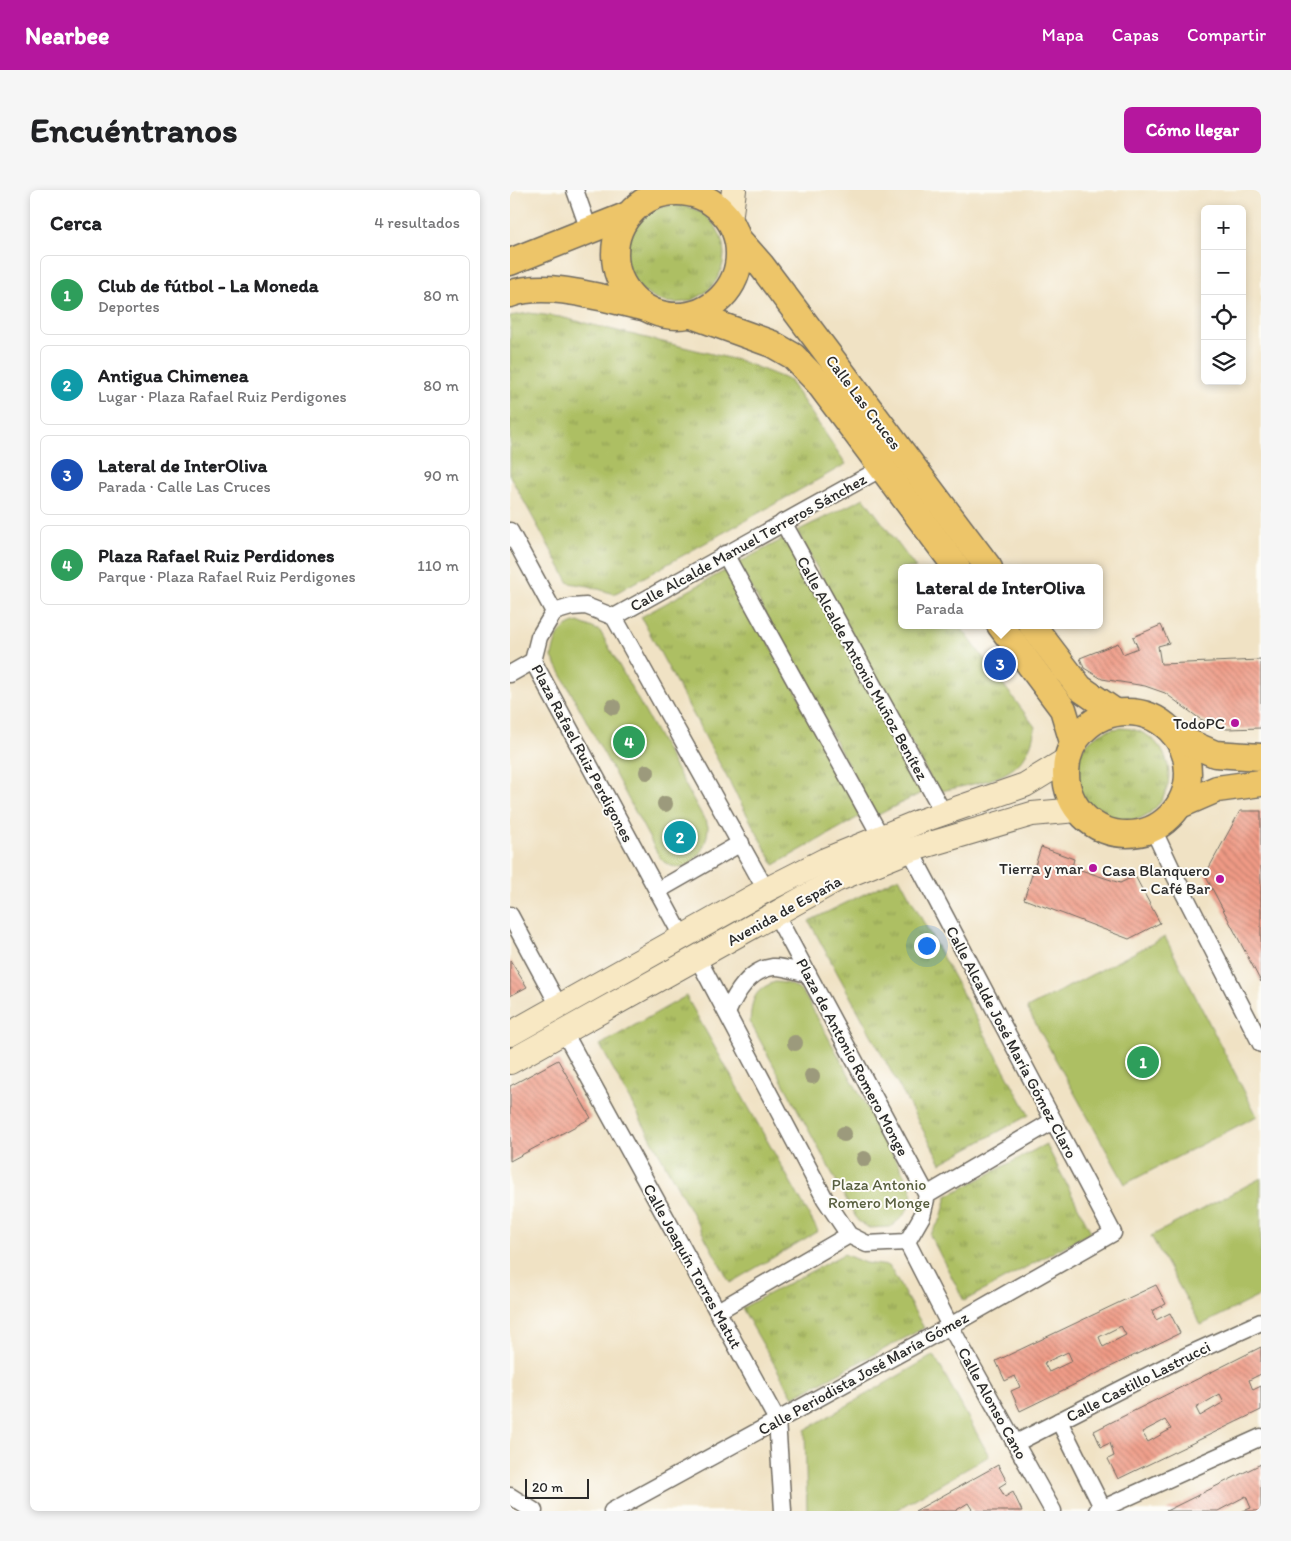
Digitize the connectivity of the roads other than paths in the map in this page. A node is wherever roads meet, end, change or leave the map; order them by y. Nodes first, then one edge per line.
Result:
1 (575, 190) edge
2 (734, 190) edge
3 (667, 191) edge
4 (628, 215) junction
5 (590, 230) junction
6 (734, 230) junction
7 (510, 262) edge
8 (510, 294) edge
9 (643, 307) junction
10 (692, 315) junction
11 (882, 468) junction
12 (783, 522) junction
13 (510, 531) edge
14 (725, 554) junction
15 (954, 564) edge
16 (986, 564) edge
17 (554, 612) junction
18 (614, 617) junction
19 (1003, 629) edge
20 (1035, 629) edge
21 (533, 661) junction
22 (510, 674) edge
23 (1115, 712) junction
24 (1178, 738) junction
25 (1069, 751) junction
26 (1261, 757) edge
27 (1261, 783) edge
28 (1180, 805) junction
29 (1077, 810) junction
30 (944, 814) junction
31 (1153, 829) junction
32 (881, 837) junction
33 (741, 843) junction
34 (910, 850) junction
35 (766, 890) junction
36 (657, 891) junction
37 (775, 913) junction
38 (510, 915) edge
39 (683, 938) junction
40 (697, 957) junction
41 (808, 974) junction
42 (560, 1008) junction
43 (727, 1013) junction
44 (564, 1032) junction
45 (510, 1034) edge
46 (1261, 1044) edge
47 (510, 1062) edge
48 (1054, 1120) junction
49 (927, 1195) junction
50 (1113, 1233) joint
51 (848, 1235) junction
52 (907, 1242) junction
53 (718, 1311) junction
54 (1261, 1322) edge
55 (950, 1326) junction
56 (777, 1420) junction
57 (1059, 1421) junction
58 (1261, 1437) edge
59 (1016, 1443) junction
60 (510, 1496) edge
61 (1100, 1510) edge
62 (534, 1511) edge
63 (612, 1511) edge
64 (783, 1511) edge
65 (1053, 1511) edge

1 - 5 street
2 - 6 main road
3 - 4 main road
3 - 6 main road
4 - 5 main road
4 - 9 main road
5 - 7 main road
6 - 10 main road
6 - 16 main road, Calle Las Cruces
8 - 9 main road
9 - 10 main road
10 - 11 main road, Calle Las Cruces
11 - 12 street, Calle Alcalde Manuel Terreros Sánchez
11 - 15 main road, Calle Las Cruces
12 - 14 street, Calle Alcalde Manuel Terreros Sánchez
12 - 30 street, Calle Alcalde Antonio Muñoz Benítez
13 - 17 street
14 - 18 street, Calle Alcalde Manuel Terreros Sánchez
14 - 32 street
17 - 18 street
17 - 21 street, Plaza Rafael Ruiz Perdigones
18 - 33 street
19 - 25 main road
20 - 23 main road
21 - 22 street
21 - 36 street, Plaza Rafael Ruiz Perdigones
23 - 24 main road
23 - 25 main road
24 - 26 main road
24 - 28 main road
25 - 29 main road
25 - 30 main road, Avenida de España
27 - 28 main road
28 - 31 main road
29 - 31 main road
29 - 34 main road, Avenida de España
30 - 32 main road, Avenida de España
31 - 46 street
32 - 35 main road, Avenida de España
33 - 35 street
33 - 36 street
34 - 37 main road, Avenida de España
34 - 48 street, Calle Alcalde José María Gómez Claro
35 - 39 main road, Avenida de España
36 - 39 street, Plaza Rafael Ruiz Perdigones
37 - 40 main road, Avenida de España
37 - 41 street, Plaza de Antonio Romero Monge
38 - 42 street
39 - 42 main road, Avenida de España
40 - 43 street
40 - 44 main road, Avenida de España
41 - 43 street
41 - 49 street, Plaza de Antonio Romero Monge
42 - 45 main road, Avenida de España
43 - 51 street
44 - 47 main road, Avenida de España
44 - 53 street, Calle Joaquín Torres Matut
48 - 49 street
48 - 50 street, Calle Alcalde José María Gómez Claro
49 - 52 street
50 - 55 street, Calle Periodista José María Gómez
51 - 52 street
51 - 53 street
52 - 55 street, Calle Alonso Cano
53 - 56 street, Calle Joaquín Torres Matut
54 - 57 street, Calle Castillo Lastrucci
55 - 56 street, Calle Periodista José María Gómez
55 - 59 street, Calle Alonso Cano
56 - 63 street, Calle Periodista José María Gómez
56 - 64 street, Calle Joaquín Torres Matut
57 - 59 street, Calle Castillo Lastrucci
57 - 61 street
58 - 61 street
59 - 65 street, Calle Alonso Cano
60 - 62 street

